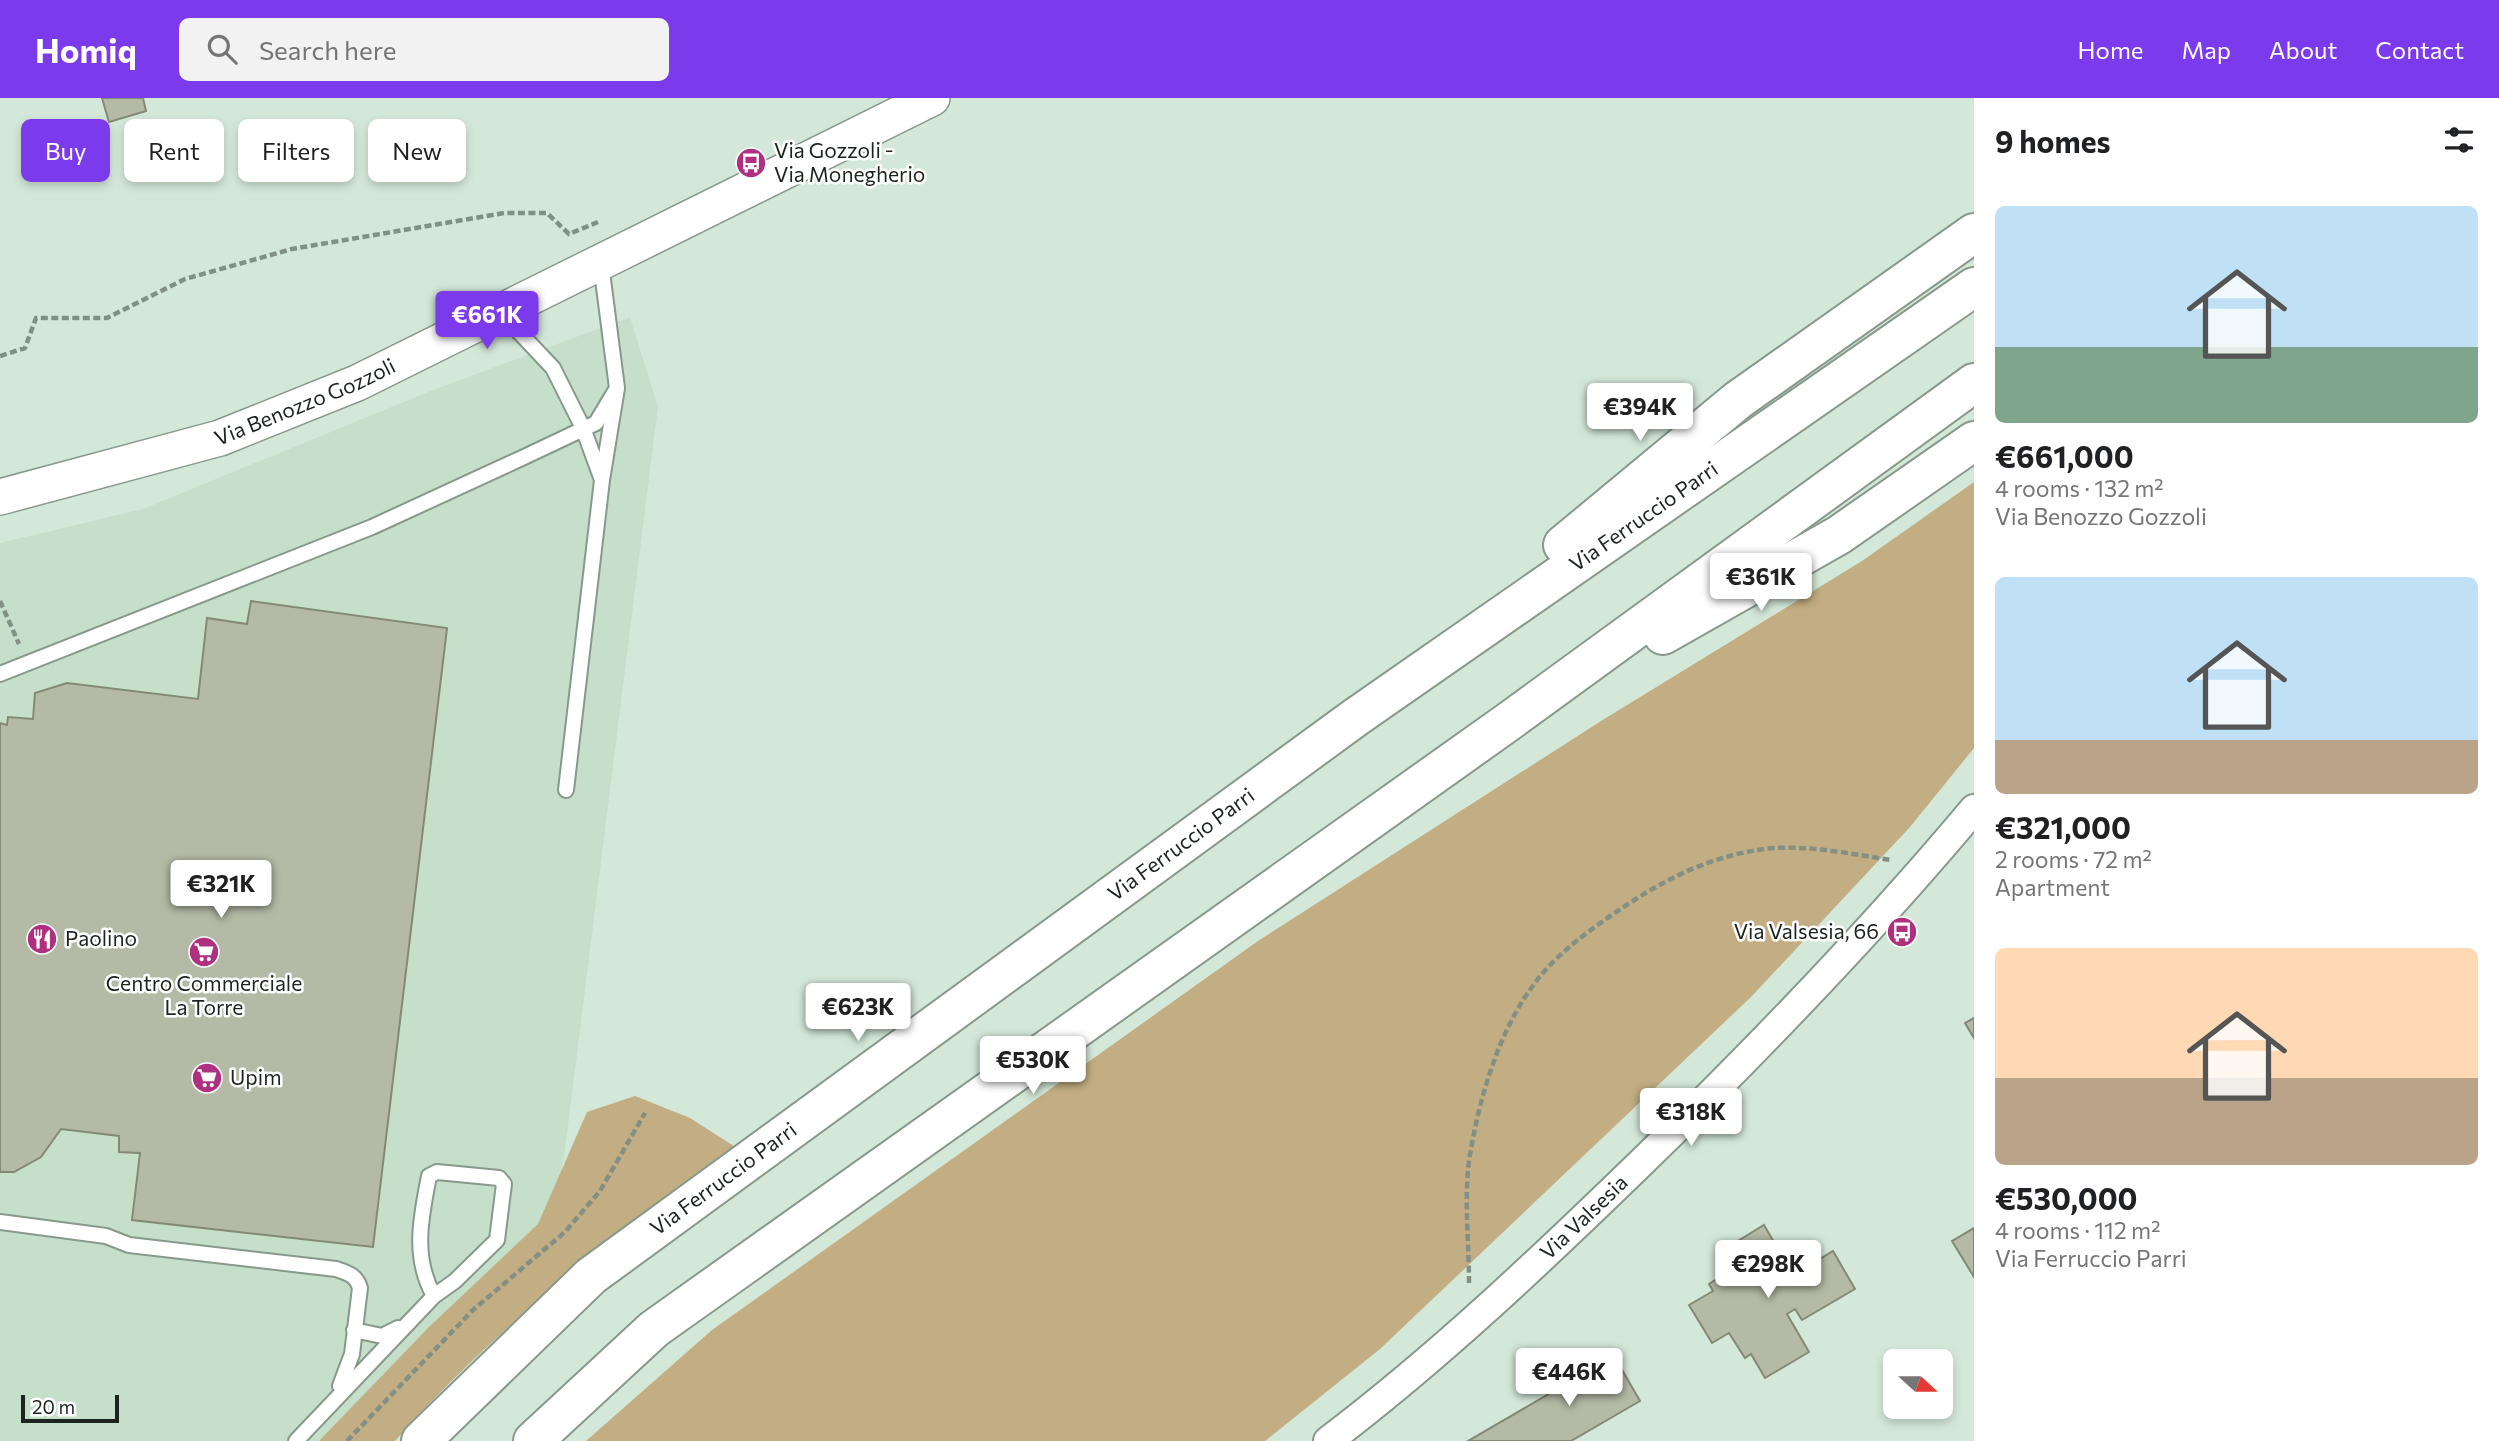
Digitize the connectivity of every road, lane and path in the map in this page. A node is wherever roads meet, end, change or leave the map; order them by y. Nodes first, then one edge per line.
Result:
1 (932, 98) edge
2 (598, 222) dead end
3 (1974, 233) edge
4 (601, 264) junction
5 (1974, 287) edge
6 (501, 313) junction
7 (0, 356) edge
8 (1974, 383) edge
9 (617, 388) junction
10 (583, 428) junction
11 (1974, 441) edge
12 (603, 480) junction
13 (0, 497) edge
14 (0, 601) edge
15 (21, 648) dead end
16 (0, 674) edge
17 (1356, 717) junction
18 (1508, 722) junction
19 (566, 790) dead end
20 (1974, 809) edge
21 (1892, 860) dead end
22 (645, 1113) dead end
23 (0, 1222) edge
24 (1469, 1285) dead end
25 (434, 1296) junction
26 (406, 1325) junction
27 (354, 1330) junction
28 (332, 1400) junction
29 (1345, 1436) edge
30 (296, 1441) edge
31 (347, 1441) edge
32 (421, 1441) edge
33 (533, 1441) edge

1 - 4 street, Via Benozzo Gozzoli
2 - 7 path
3 - 17 main road
4 - 6 street, Via Benozzo Gozzoli
4 - 9 lane
5 - 17 main road, Via Ferruccio Parri
6 - 10 lane
6 - 13 street, Via Benozzo Gozzoli
8 - 18 main road
9 - 10 lane
9 - 12 lane
10 - 12 lane
10 - 16 lane
11 - 18 main road
12 - 19 lane
14 - 15 path
17 - 32 main road, Via Ferruccio Parri
18 - 33 main road
20 - 29 street, Via Valsesia
21 - 24 path
22 - 31 path
23 - 27 lane
25 - 25 lane
25 - 26 lane
26 - 27 lane
26 - 28 lane
27 - 28 lane
28 - 30 lane

